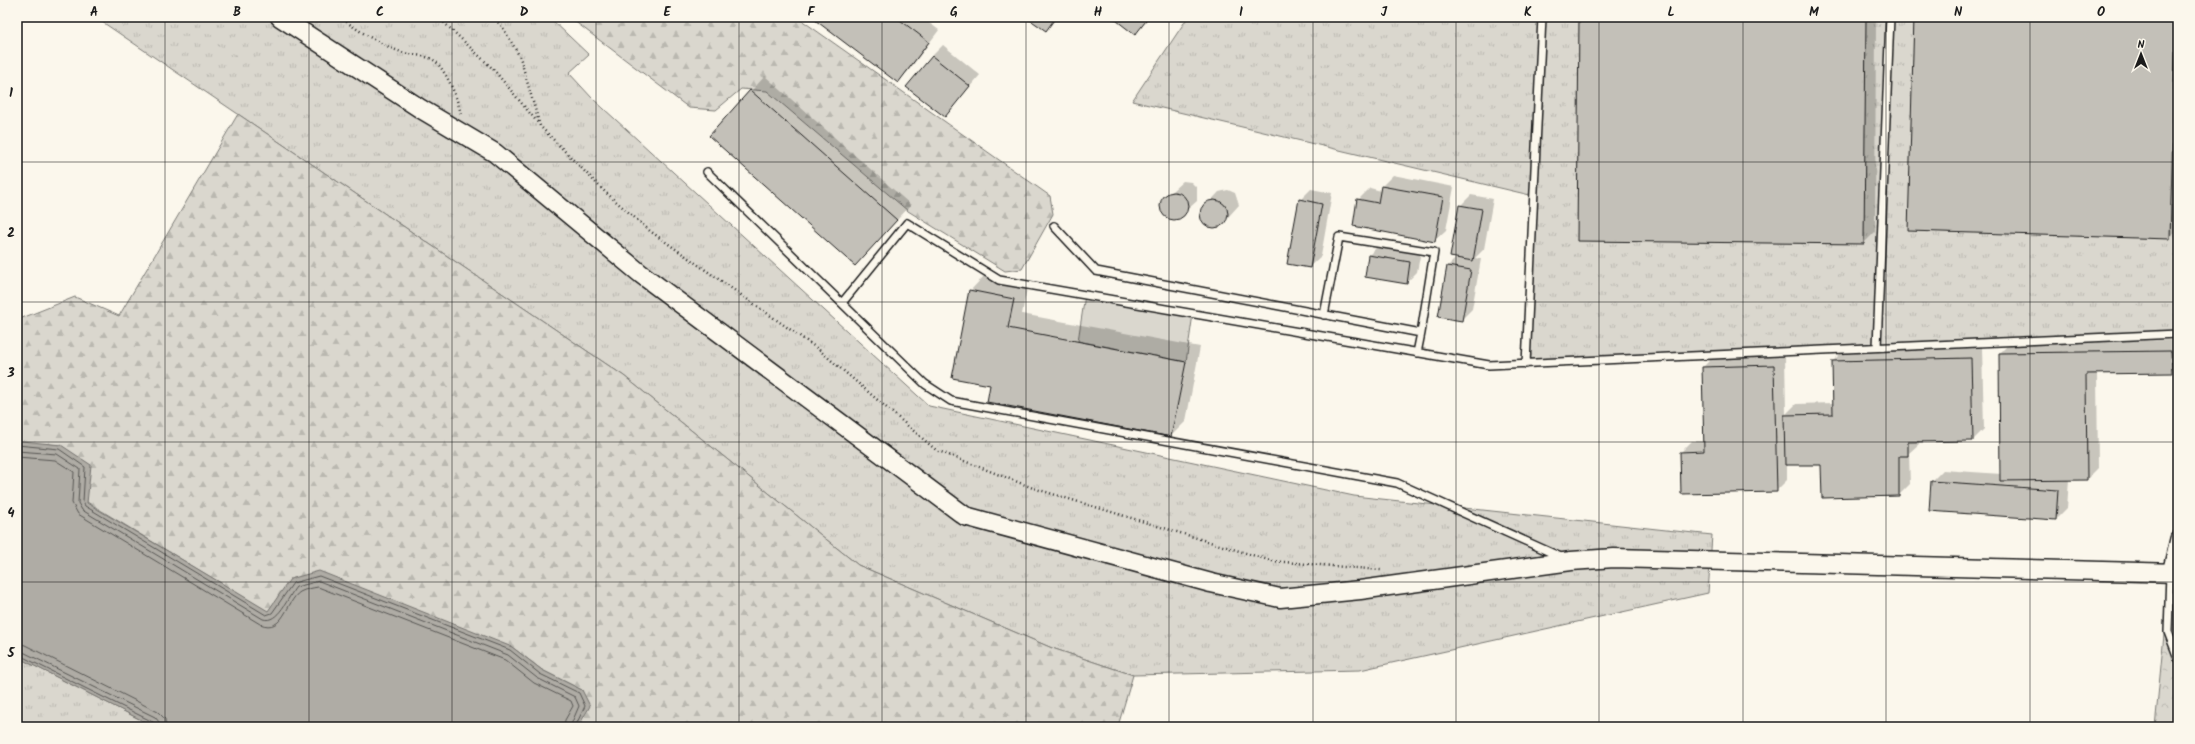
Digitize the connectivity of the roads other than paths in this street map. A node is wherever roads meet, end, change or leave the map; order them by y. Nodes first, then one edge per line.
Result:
1 (280, 17) edge
2 (1542, 17) edge
3 (1890, 17) edge
4 (707, 172) dead end
5 (1054, 226) dead end
6 (842, 303) junction
7 (1324, 315) junction
8 (2178, 329) edge
9 (1421, 333) junction
10 (1877, 348) junction
11 (1417, 353) junction
12 (1526, 364) junction
13 (2178, 539) edge
14 (1571, 561) junction
15 (2174, 573) edge
16 (2178, 658) edge

1 - 14 street
2 - 12 lane
3 - 10 lane
4 - 6 lane
5 - 7 lane
6 - 11 lane
6 - 14 lane
7 - 9 lane
7 - 9 lane
8 - 10 lane
9 - 11 lane
10 - 12 lane
11 - 12 lane
13 - 15 street
14 - 15 street
15 - 16 lane

